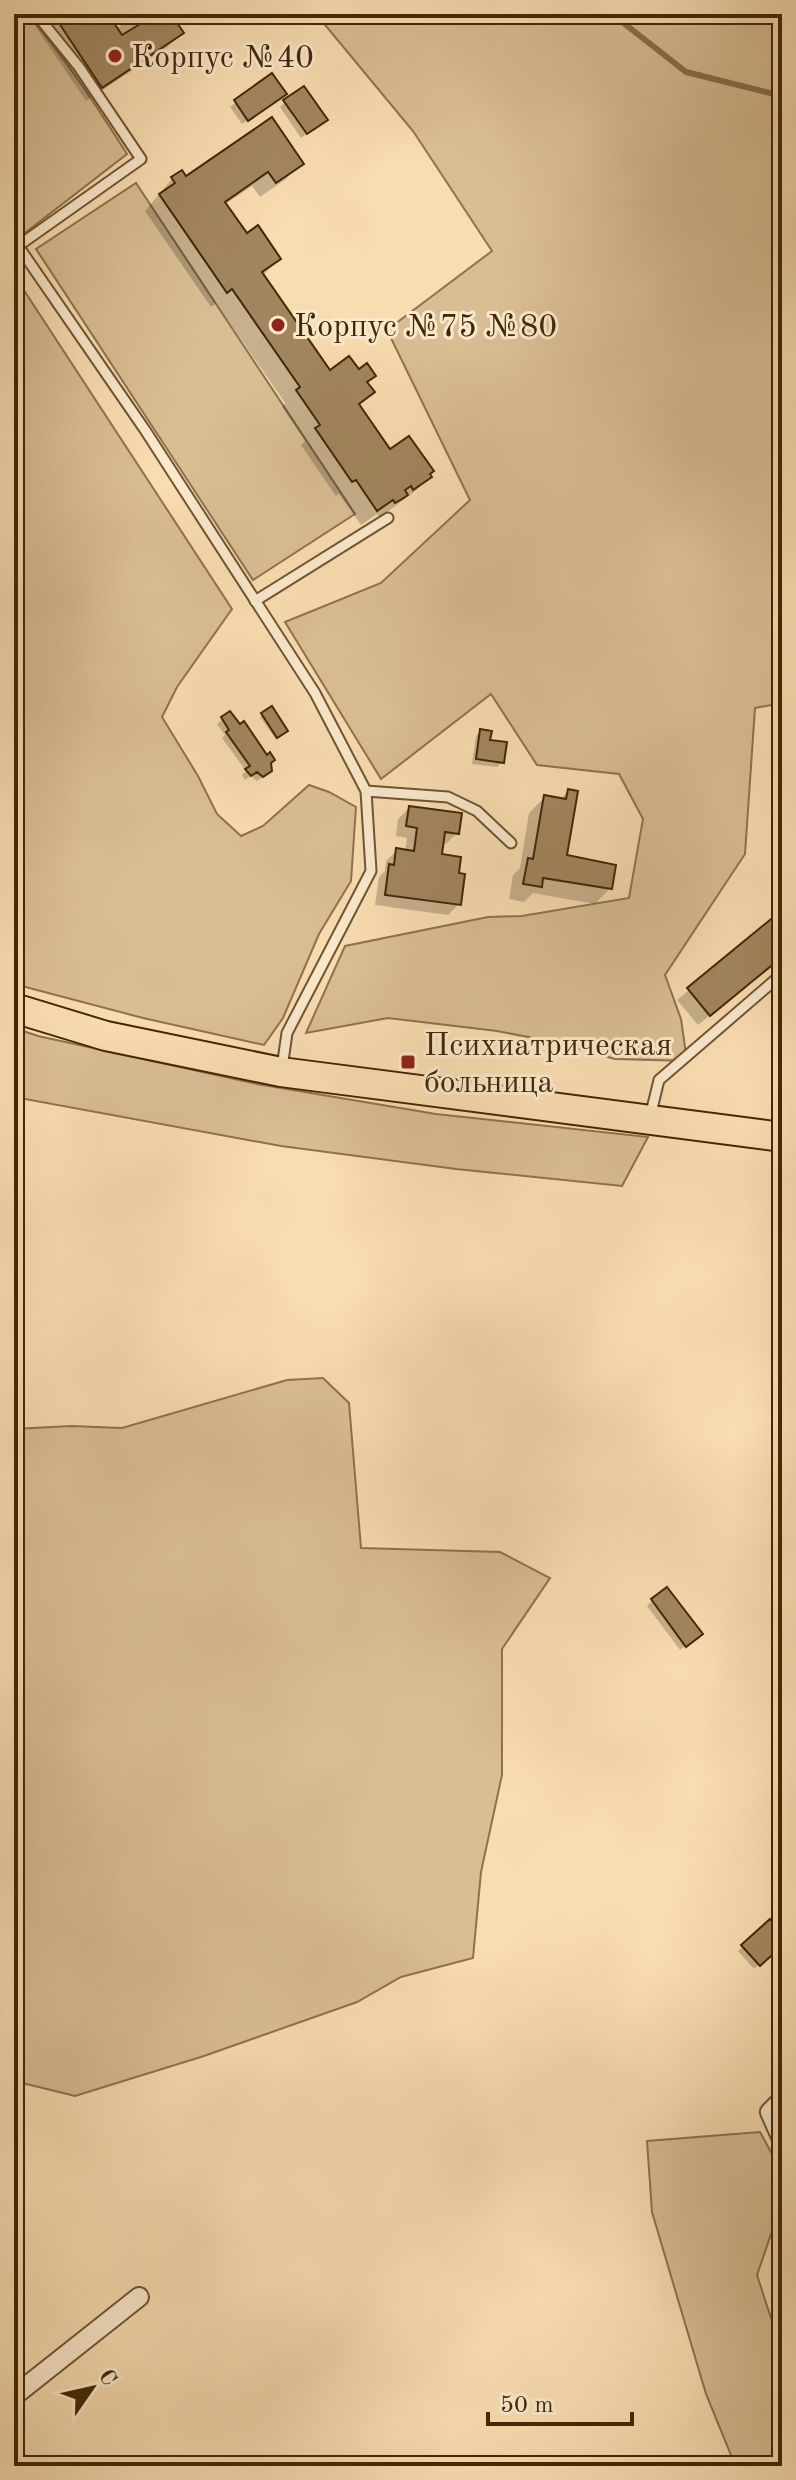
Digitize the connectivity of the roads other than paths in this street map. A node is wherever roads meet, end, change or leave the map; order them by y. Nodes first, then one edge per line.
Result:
1 (36, 14) edge
2 (16, 243) edge
3 (388, 518) dead end
4 (255, 601) junction
5 (366, 791) junction
6 (511, 843) dead end
7 (782, 974) edge
8 (14, 1008) edge
9 (281, 1072) junction
10 (649, 1120) junction
11 (782, 1137) edge
12 (782, 2100) edge
13 (782, 2139) edge
14 (139, 2297) dead end
15 (14, 2396) edge

1 - 2 lane
2 - 4 lane
3 - 4 lane
4 - 5 lane
5 - 6 lane
5 - 9 lane
7 - 10 lane
8 - 9 main road
9 - 10 main road
10 - 11 main road
12 - 13 street
14 - 15 street

